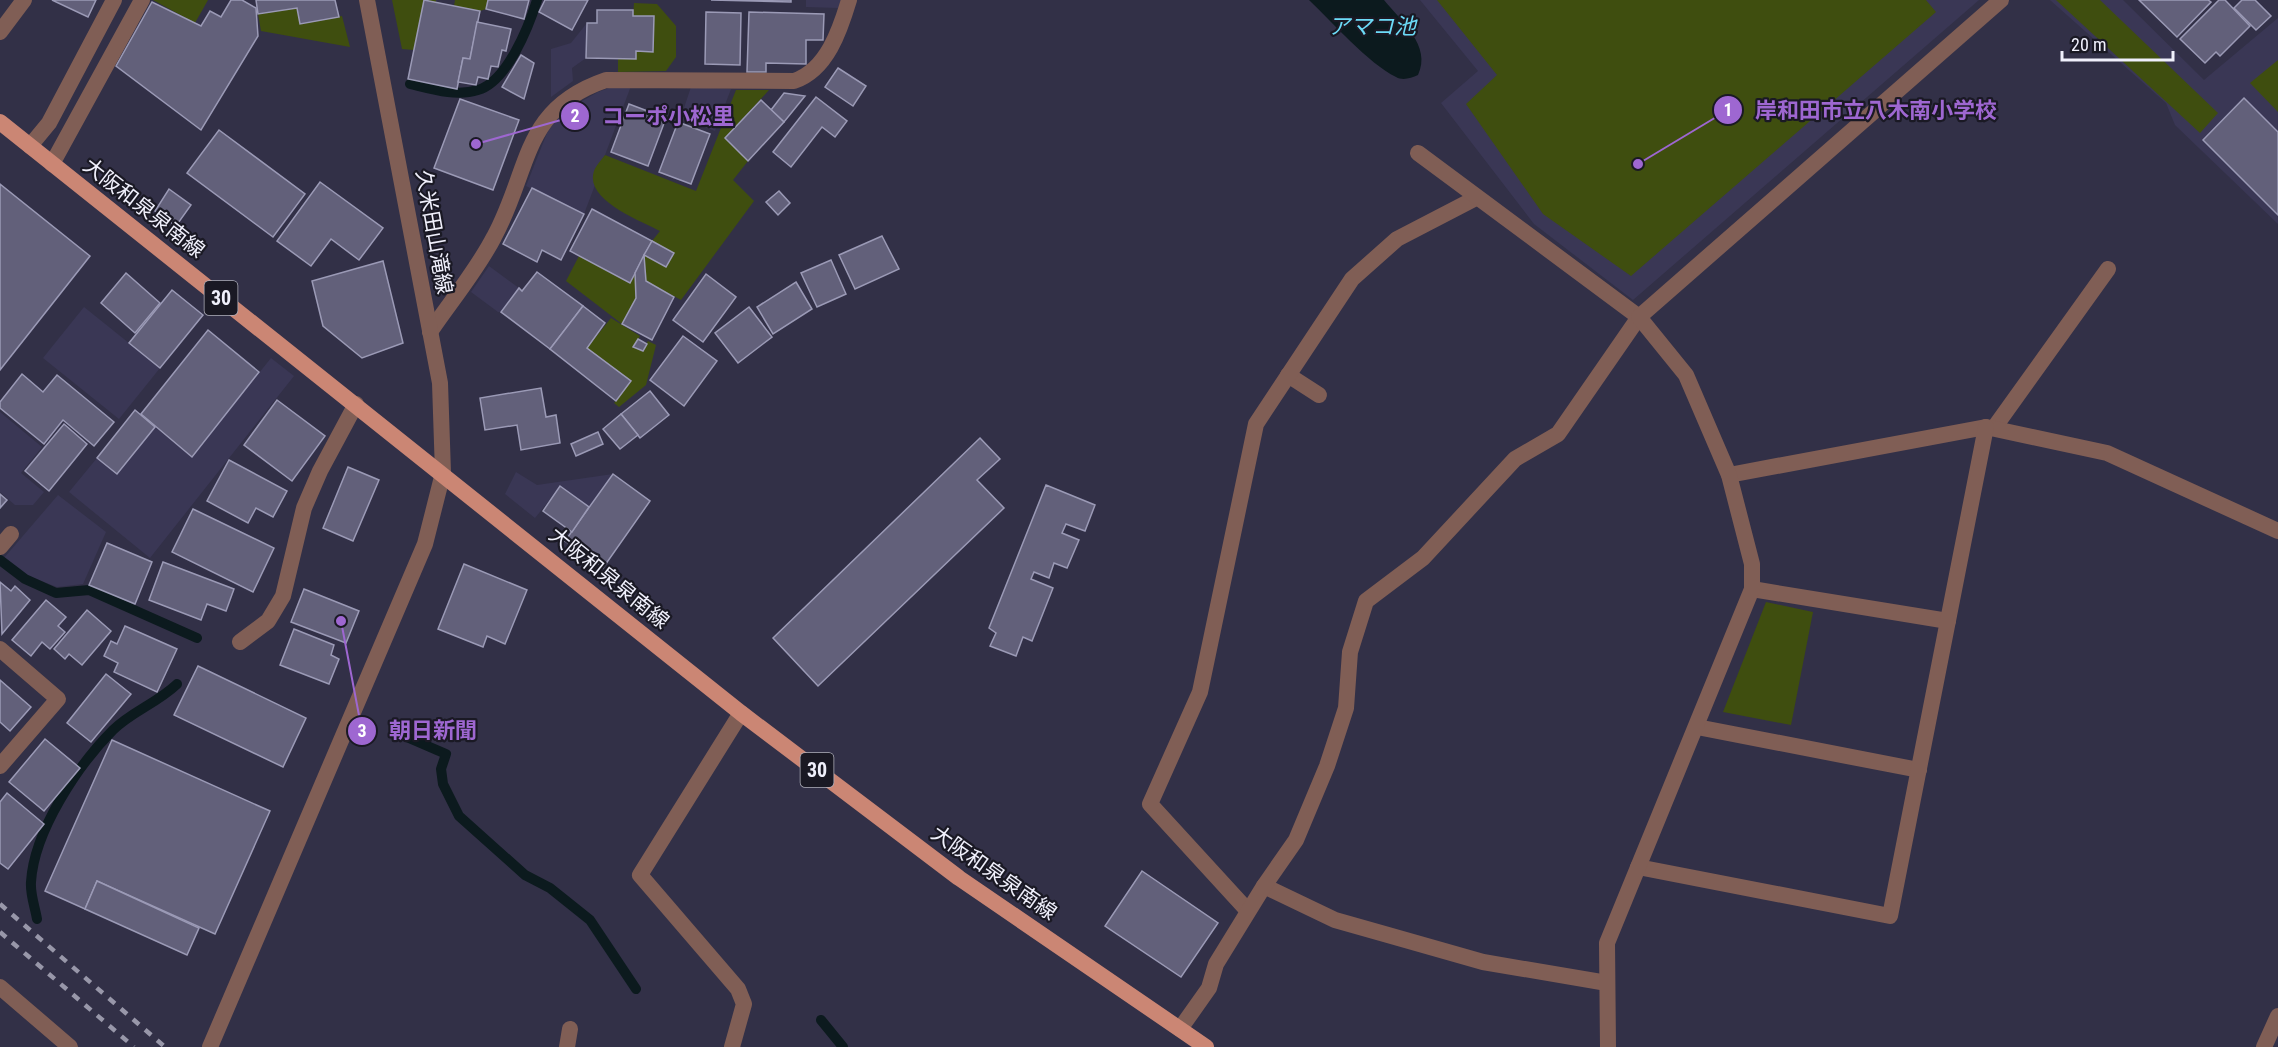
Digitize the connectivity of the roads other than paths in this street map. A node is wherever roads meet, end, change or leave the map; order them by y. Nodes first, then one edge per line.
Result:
1 (24, 0) edge
2 (114, 0) edge
3 (142, 0) edge
4 (367, 0) edge
5 (849, 0) edge
6 (2001, 0) edge
7 (0, 32) edge
8 (0, 122) edge
9 (30, 146) junction
10 (1418, 153) dead end
11 (52, 164) junction
12 (1476, 198) junction
13 (2108, 269) dead end
14 (1639, 317) junction
15 (430, 332) junction
16 (1288, 375) junction
17 (1319, 395) dead end
18 (356, 404) junction
19 (1990, 427) junction
20 (443, 473) junction
21 (1729, 475) junction
22 (2278, 531) edge
23 (1752, 589) junction
24 (1948, 621) junction
25 (240, 642) dead end
26 (0, 649) edge
27 (741, 713) junction
28 (1697, 727) junction
29 (0, 766) edge
30 (1919, 770) junction
31 (1638, 867) junction
32 (1263, 886) junction
33 (1248, 911) junction
34 (1607, 983) junction
35 (0, 987) edge
36 (2278, 1016) edge
37 (570, 1029) dead end
38 (1180, 1029) junction
39 (70, 1047) edge
40 (210, 1047) edge
41 (567, 1047) edge
42 (732, 1047) edge
43 (1206, 1047) edge
44 (1608, 1047) edge
45 (2264, 1047) edge

1 - 7 street
2 - 9 street
3 - 11 street
4 - 15 street, 久米田山滝線
5 - 15 street
6 - 14 street
8 - 9 main road, 大阪和泉泉南線 / 30
9 - 11 main road, 大阪和泉泉南線 / 30
10 - 12 street
11 - 18 main road, 大阪和泉泉南線 / 30
12 - 14 street
12 - 16 street
13 - 19 street
14 - 21 street
14 - 32 street
15 - 20 street, 久米田山滝線
16 - 17 street
16 - 33 street
18 - 20 main road, 大阪和泉泉南線 / 30
18 - 25 street
19 - 21 street
19 - 22 street
19 - 24 street
20 - 27 main road, 大阪和泉泉南線 / 30
20 - 40 street, 久米田山滝線
21 - 23 street
23 - 24 street
23 - 28 street
24 - 30 street
26 - 29 street
27 - 38 main road, 大阪和泉泉南線 / 30
27 - 42 street
28 - 30 street
28 - 31 street
30 - 31 street
31 - 34 street
32 - 33 street
32 - 34 street
33 - 38 street
34 - 44 street
35 - 39 street
36 - 45 street
37 - 41 street
38 - 43 main road, 大阪和泉泉南線 / 30

